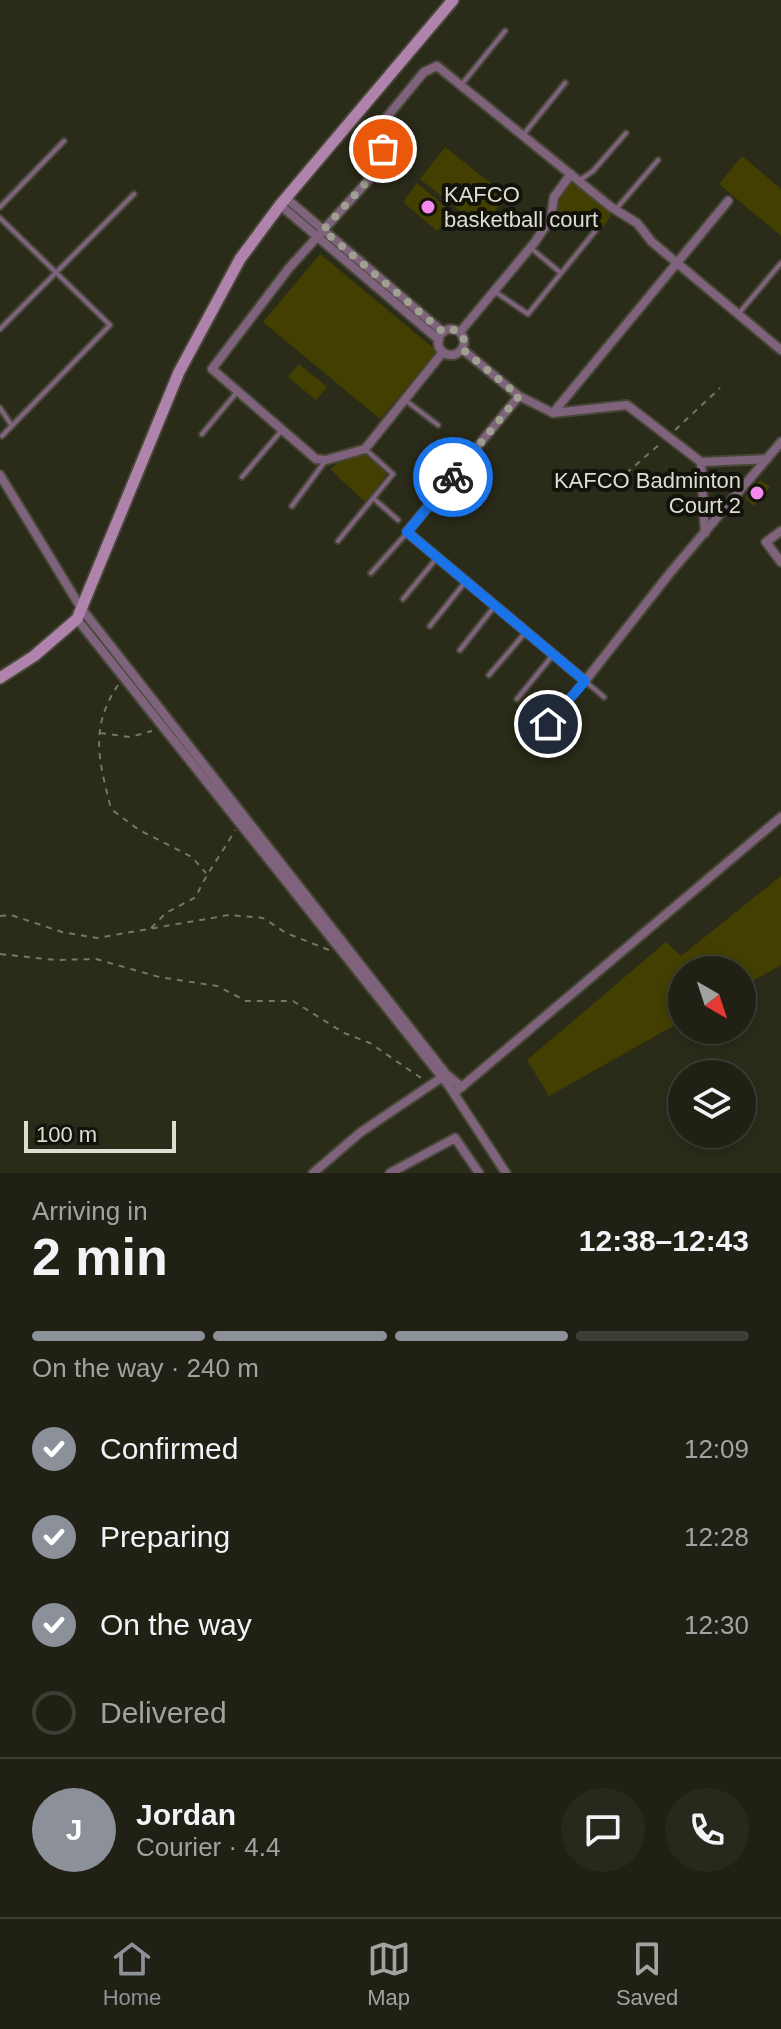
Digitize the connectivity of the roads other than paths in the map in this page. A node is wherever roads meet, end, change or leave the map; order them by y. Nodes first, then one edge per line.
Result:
1 (453, 0) edge
2 (505, 31) dead end
3 (565, 83) dead end
4 (462, 84) junction
5 (626, 133) dead end
6 (523, 135) junction
7 (64, 141) dead end
8 (658, 160) dead end
9 (574, 177) junction
10 (134, 194) dead end
11 (728, 201) dead end
12 (283, 202) junction
13 (0, 207) edge
14 (615, 210) junction
15 (0, 218) edge
16 (596, 230) dead end
17 (320, 233) junction
18 (530, 247) junction
19 (677, 263) junction
20 (781, 263) edge
21 (56, 273) junction
22 (561, 273) junction
23 (494, 291) junction
24 (738, 314) junction
25 (0, 329) edge
26 (460, 332) junction
27 (441, 336) junction
28 (462, 349) junction
29 (781, 350) edge
30 (443, 352) junction
31 (237, 392) junction
32 (519, 396) junction
33 (405, 400) junction
34 (0, 408) edge
35 (553, 413) junction
36 (438, 425) dead end
37 (12, 426) junction
38 (282, 430) junction
39 (202, 434) dead end
40 (2, 436) dead end
41 (781, 442) edge
42 (365, 449) junction
43 (767, 459) junction
44 (326, 460) junction
45 (701, 462) junction
46 (0, 475) edge
47 (242, 477) dead end
48 (373, 498) junction
49 (292, 506) dead end
50 (398, 520) dead end
51 (781, 531) edge
52 (407, 532) junction
53 (705, 533) junction
54 (338, 541) dead end
55 (438, 557) junction
56 (781, 562) edge
57 (371, 573) dead end
58 (466, 581) junction
59 (403, 599) dead end
60 (495, 605) junction
61 (79, 613) junction
62 (430, 626) dead end
63 (526, 631) junction
64 (460, 650) dead end
65 (553, 654) junction
66 (489, 675) dead end
67 (0, 678) edge
68 (585, 681) junction
69 (604, 697) dead end
70 (517, 699) dead end
71 (548, 724) dead end
72 (781, 817) edge
73 (441, 1078) junction
74 (462, 1087) junction
75 (454, 1093) junction
76 (313, 1173) edge
77 (390, 1173) edge
78 (479, 1173) edge
79 (506, 1173) edge

1 - 12 main road
2 - 4 lane
3 - 6 lane
4 - 6 street
4 - 17 street
5 - 9 lane
6 - 9 street
7 - 13 lane
8 - 14 lane
9 - 14 street
9 - 18 street
10 - 21 lane
11 - 19 street
12 - 17 street
12 - 61 main road
14 - 19 street
15 - 21 lane
16 - 22 lane
17 - 27 street
17 - 31 street
18 - 22 lane
18 - 23 street
19 - 24 street
19 - 35 street
20 - 24 lane
21 - 25 lane
21 - 37 lane
22 - 23 lane
23 - 26 street
24 - 29 street
26 - 27 street
26 - 28 street
27 - 30 street
28 - 30 street
28 - 32 street
30 - 33 street
31 - 38 street
31 - 39 lane
32 - 35 street
32 - 52 street
33 - 36 lane
33 - 42 street
34 - 37 lane
35 - 45 street
37 - 40 lane
38 - 44 street
38 - 47 lane
41 - 43 street
42 - 44 street
42 - 48 lane
43 - 45 street
43 - 53 street
44 - 49 lane
45 - 53 street
46 - 61 street
48 - 50 lane
48 - 54 lane
51 - 56 street
52 - 55 street
52 - 57 lane
53 - 68 street
55 - 58 street
55 - 59 lane
58 - 60 street
58 - 62 lane
60 - 63 street
60 - 64 lane
61 - 67 main road
61 - 73 street
61 - 74 street
63 - 65 street
63 - 66 lane
65 - 68 street
65 - 70 lane
68 - 69 lane
68 - 71 lane
72 - 74 street
73 - 75 street
73 - 76 street
74 - 75 street
75 - 79 street
77 - 78 street

